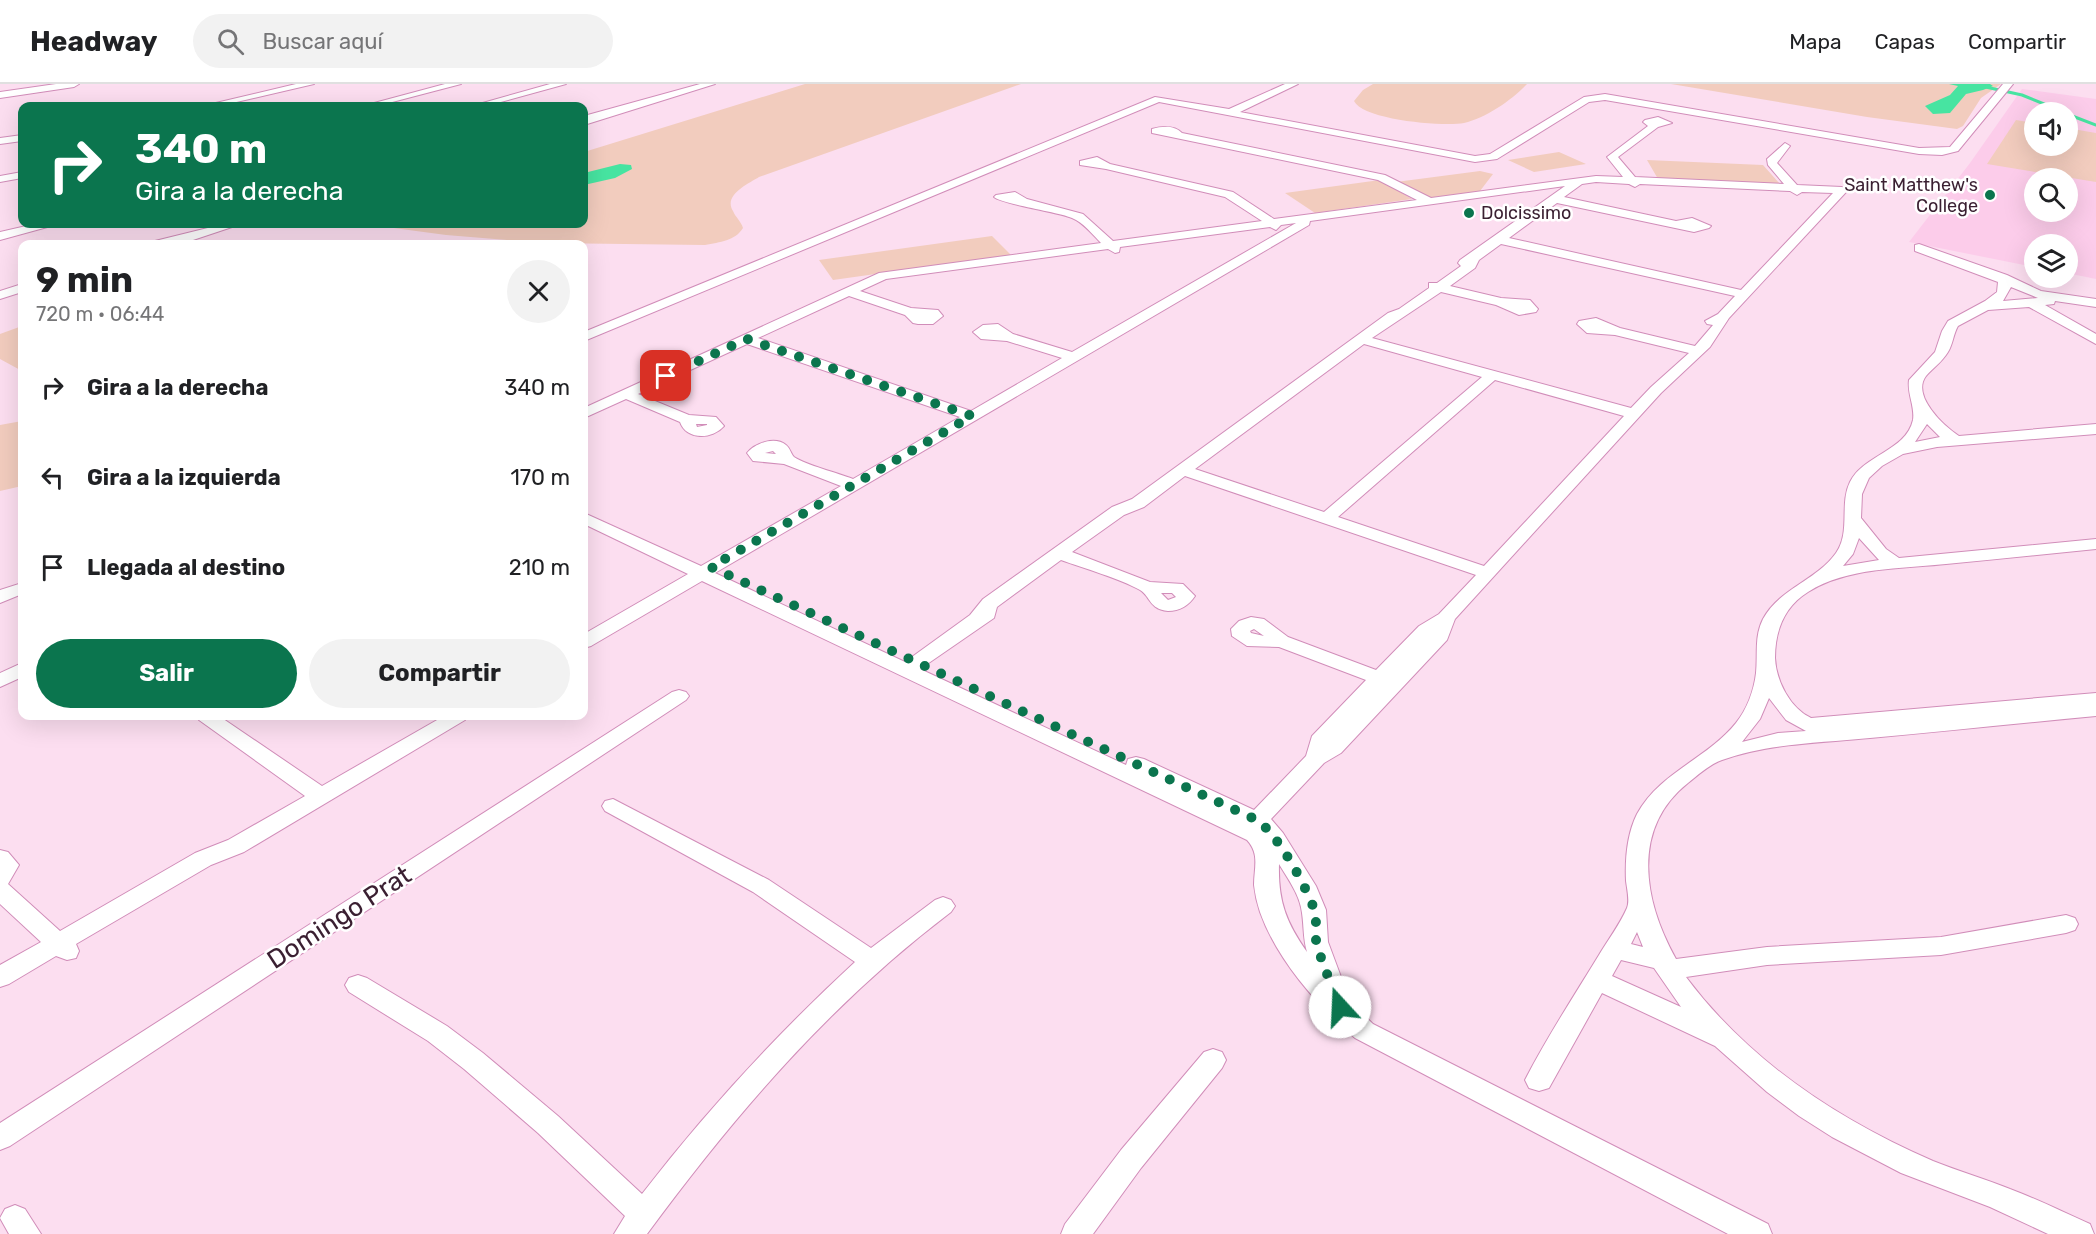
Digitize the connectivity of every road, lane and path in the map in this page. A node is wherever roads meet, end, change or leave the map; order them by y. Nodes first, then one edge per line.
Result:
1 (74, 84) edge
2 (309, 84) edge
3 (456, 84) edge
4 (561, 84) edge
5 (703, 84) edge
6 (710, 84) edge
7 (1293, 84) edge
8 (2004, 88) edge
9 (0, 95) edge
10 (226, 102) edge
11 (384, 102) edge
12 (492, 102) edge
13 (645, 102) junction
14 (1231, 112) junction
15 (588, 120) edge
16 (1655, 125) dead end
17 (1177, 134) dead end
18 (18, 139) edge
19 (0, 141) edge
20 (1793, 144) dead end
21 (1106, 166) dead end
22 (18, 176) edge
23 (0, 179) edge
24 (1633, 182) junction
25 (1560, 190) junction
26 (1795, 190) junction
27 (1023, 201) dead end
28 (1433, 204) junction
29 (1677, 224) dead end
30 (1291, 225) junction
31 (31, 228) edge
32 (218, 228) edge
33 (207, 232) junction
34 (0, 236) edge
35 (175, 240) edge
36 (182, 240) edge
37 (1500, 240) junction
38 (1113, 247) junction
39 (1919, 248) dead end
40 (2003, 278) junction
41 (1435, 286) junction
42 (18, 288) edge
43 (849, 292) junction
44 (0, 293) edge
45 (2003, 293) junction
46 (1743, 294) junction
47 (2030, 294) junction
48 (1501, 302) dead end
49 (2096, 303) edge
50 (1986, 306) junction
51 (909, 312) dead end
52 (1615, 331) dead end
53 (588, 335) edge
54 (1008, 337) dead end
55 (747, 339) junction
56 (1361, 339) junction
57 (2096, 340) edge
58 (1692, 350) junction
59 (1072, 357) junction
60 (1493, 375) junction
61 (625, 394) junction
62 (1920, 407) junction
63 (588, 411) edge
64 (1634, 414) junction
65 (972, 416) junction
66 (687, 419) dead end
67 (2096, 429) edge
68 (1916, 431) junction
69 (1943, 438) junction
70 (1898, 450) junction
71 (786, 459) dead end
72 (1183, 470) junction
73 (854, 485) junction
74 (588, 510) edge
75 (1327, 519) junction
76 (1853, 519) junction
77 (588, 520) edge
78 (2096, 544) edge
79 (1877, 549) junction
80 (1846, 550) junction
81 (1065, 555) junction
82 (1895, 564) junction
83 (1869, 566) junction
84 (706, 570) junction
85 (1488, 573) junction
86 (1818, 579) junction
87 (1148, 587) dead end
88 (18, 590) edge
89 (0, 597) edge
90 (588, 640) edge
91 (1281, 641) dead end
92 (911, 666) junction
93 (1766, 671) junction
94 (1387, 681) junction
95 (679, 696) dead end
96 (2096, 699) edge
97 (2096, 710) edge
98 (1752, 715) junction
99 (212, 720) edge
100 (451, 720) edge
101 (1791, 730) junction
102 (1713, 755) junction
103 (321, 796) junction
104 (613, 806) dead end
105 (1251, 825) junction
106 (0, 858) edge
107 (0, 878) edge
108 (0, 890) edge
109 (943, 906) dead end
110 (1640, 906) junction
111 (2066, 924) dead end
112 (63, 947) junction
113 (1615, 950) junction
114 (872, 962) junction
115 (1669, 972) junction
116 (0, 977) edge
117 (1597, 980) junction
118 (358, 985) dead end
119 (0, 990) edge
120 (1651, 1004) junction
121 (1340, 1007) junction
122 (1722, 1038) junction
123 (1213, 1060) dead end
124 (1539, 1080) dead end
125 (0, 1138) edge
126 (636, 1224) edge
127 (1076, 1234) edge
128 (1757, 1234) edge
129 (2079, 1234) edge

1 - 9 street
2 - 10 street
3 - 11 street
4 - 12 street
5 - 13 street
6 - 13 street
7 - 14 street
8 - 14 street
13 - 15 street
14 - 53 street
16 - 24 street
17 - 28 street
18 - 19 street
20 - 26 street
21 - 30 street
22 - 23 street
24 - 25 street
24 - 26 street
25 - 28 street
25 - 29 street
25 - 37 street
26 - 46 street
27 - 38 street
28 - 30 street
30 - 38 street
30 - 59 street
31 - 34 street
32 - 33 street
33 - 35 street
33 - 36 street
37 - 41 street
37 - 46 street
38 - 43 street
39 - 40 street
40 - 45 street
40 - 47 street
41 - 48 street
41 - 56 street
42 - 44 street
43 - 51 street
43 - 55 street
45 - 47 street
45 - 50 street
46 - 58 street
47 - 49 street
47 - 50 street
47 - 57 street
50 - 62 street
52 - 58 street
54 - 59 street
55 - 61 street
55 - 65 street
56 - 60 street
56 - 72 street
58 - 64 street
59 - 65 street
60 - 64 street
60 - 75 street
61 - 63 street
61 - 66 street
62 - 68 street
62 - 69 street
64 - 85 street
65 - 73 street
67 - 69 street
68 - 69 street
68 - 70 street
69 - 70 street
70 - 76 street
71 - 73 street
72 - 75 street
72 - 81 street
73 - 84 street
74 - 84 street
75 - 85 street
76 - 79 street
76 - 80 street
77 - 84 street
78 - 82 street
79 - 80 street
79 - 82 street
80 - 83 street
80 - 86 street
81 - 87 street
81 - 92 street
82 - 83 street
83 - 86 street
84 - 90 street
84 - 92 street
85 - 94 street
86 - 93 street
88 - 89 street
91 - 94 street
92 - 105 street
93 - 98 street
93 - 101 street
94 - 105 street
95 - 125 street, Domingo Prat
96 - 101 street
97 - 101 street
98 - 101 street
98 - 102 street
99 - 103 street
100 - 103 street
101 - 102 street
102 - 110 street
103 - 112 street
104 - 114 street
105 - 121 street
105 - 121 street
106 - 107 street
108 - 112 street
109 - 114 street
110 - 113 street
110 - 115 street
111 - 115 street
112 - 116 street
112 - 119 street
113 - 115 street
113 - 117 street
114 - 126 street
115 - 120 street
115 - 122 street
117 - 120 street
117 - 124 street
118 - 126 street
120 - 122 street
121 - 128 street
122 - 129 street
123 - 127 street

